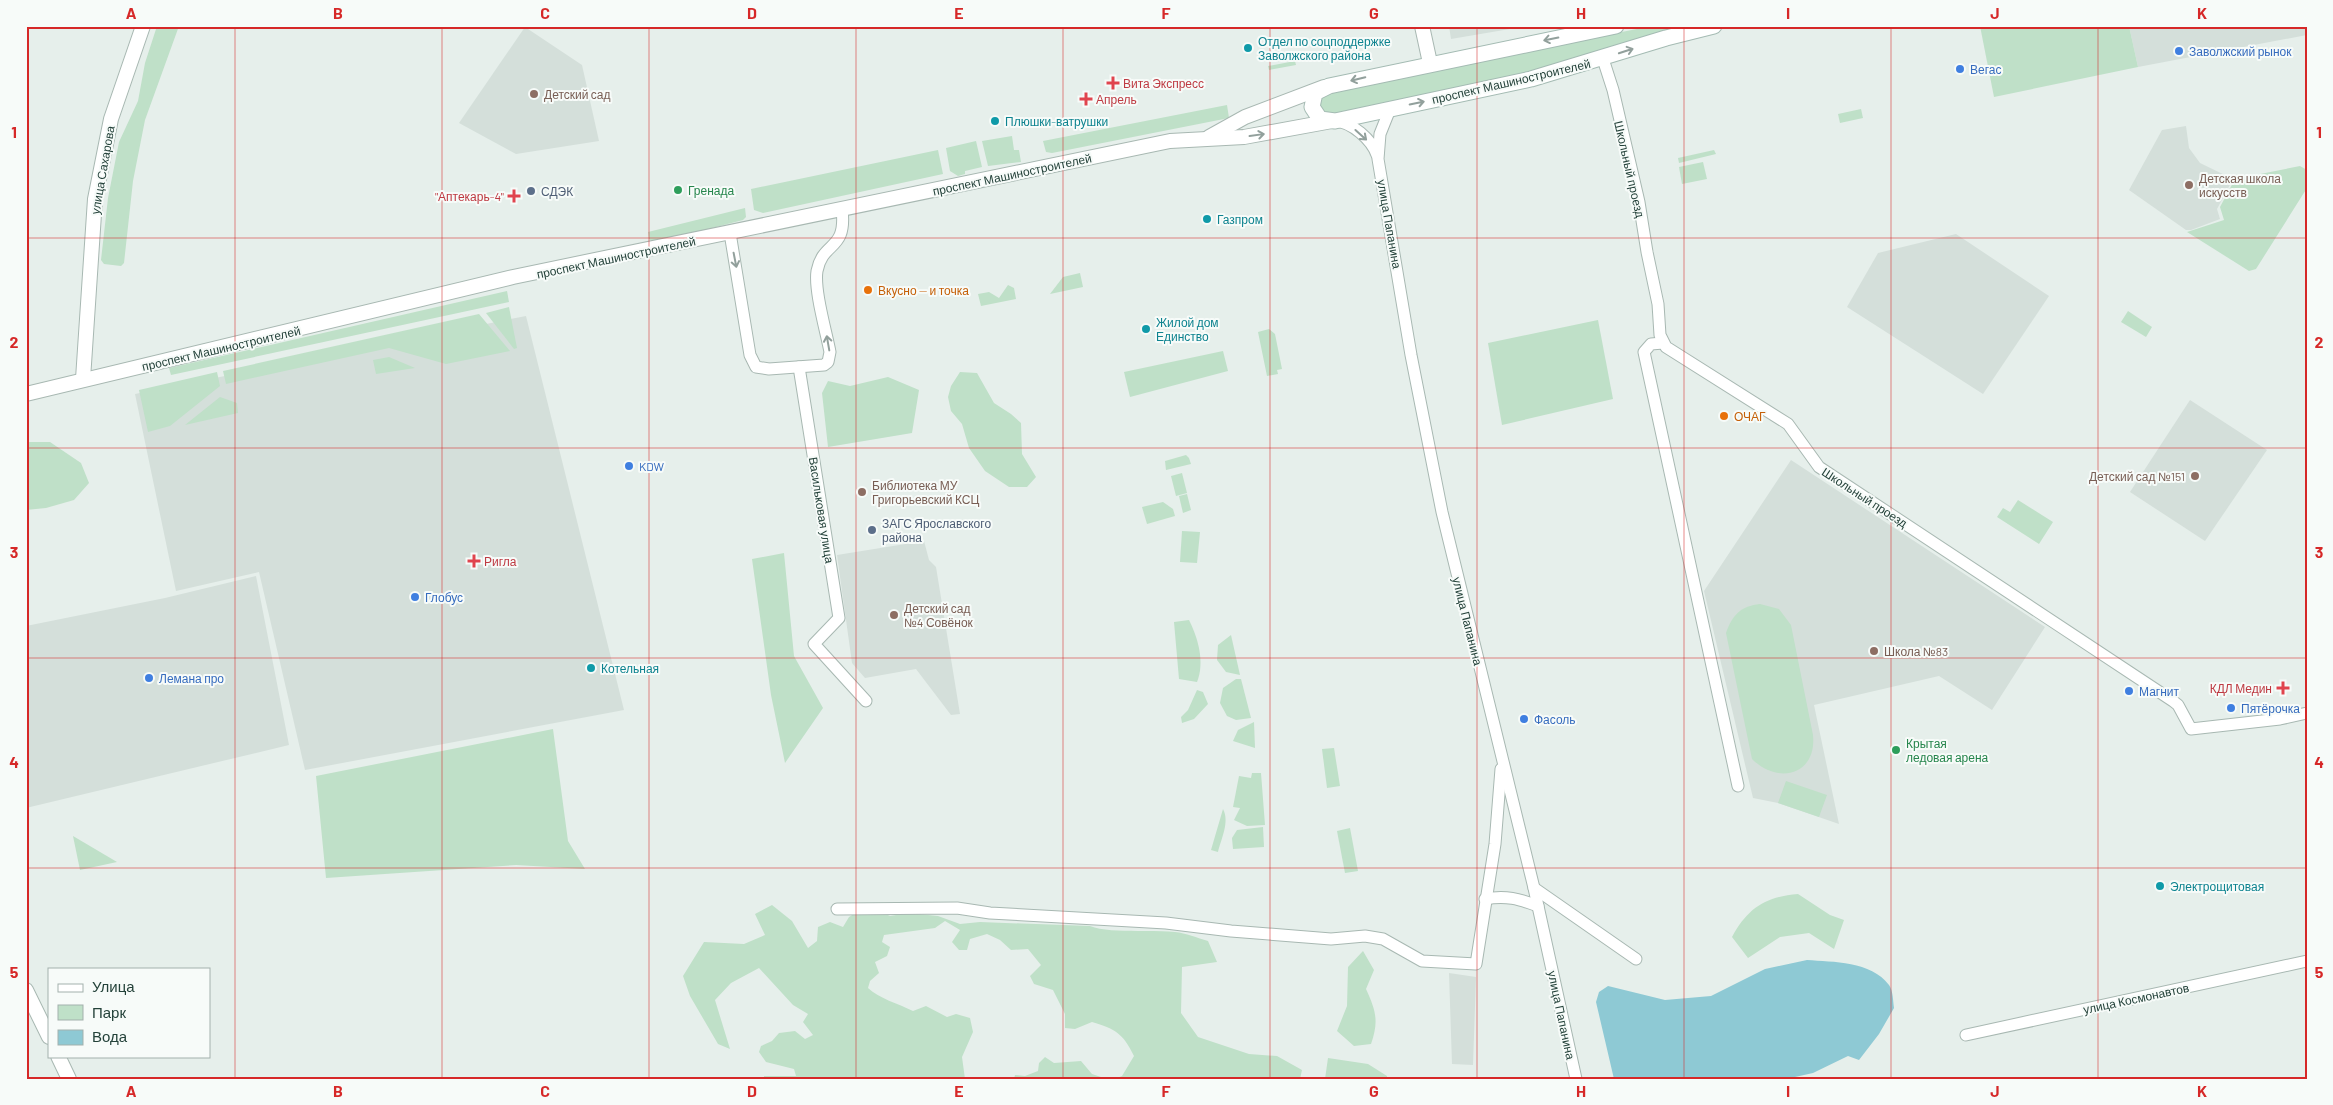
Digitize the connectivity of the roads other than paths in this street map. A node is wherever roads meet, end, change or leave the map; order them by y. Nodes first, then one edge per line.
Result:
1 (143, 26) edge
2 (1422, 26) edge
3 (1616, 26) edge
4 (1714, 26) edge
5 (1665, 32) edge
6 (1602, 59) junction
7 (1430, 63) junction
8 (1325, 87) junction
9 (1390, 109) junction
10 (1335, 121) junction
11 (1208, 137) junction
12 (1378, 159) junction
13 (842, 209) junction
14 (730, 233) junction
15 (1663, 343) junction
16 (799, 367) junction
17 (83, 379) junction
18 (26, 394) edge
19 (866, 701) dead end
20 (2307, 713) edge
21 (1502, 760) junction
22 (1738, 786) dead end
23 (1534, 888) junction
24 (1485, 900) junction
25 (1538, 906) junction
26 (837, 909) dead end
27 (1636, 959) dead end
28 (2307, 961) edge
29 (26, 990) edge
30 (48, 1034) edge
31 (1966, 1035) dead end
32 (59, 1058) edge
33 (69, 1079) edge
34 (1576, 1079) edge

1 - 17 street, улица Сахарова
2 - 7 street
3 -> 7 main road, проспект Машиностроителей
4 - 5 main road, проспект Машиностроителей
6 -> 5 main road, проспект Машиностроителей
9 -> 6 main road, проспект Машиностроителей
6 - 15 street, Школьный проезд
7 -> 8 main road, проспект Машиностроителей
8 - 10 main road
8 - 11 street, проспект Машиностроителей
9 - 10 main road, проспект Машиностроителей
9 - 12 street, улица Папанина
11 -> 10 street, проспект Машиностроителей
10 -> 12 street, улица Папанина
11 - 13 street, проспект Машиностроителей
12 - 21 street, улица Папанина
13 - 14 street, проспект Машиностроителей
16 -> 13 street
14 -> 16 street
14 - 17 street, проспект Машиностроителей
15 - 20 street, Школьный проезд
15 - 22 street
16 - 19 street, Васильковая улица
17 - 18 street, проспект Машиностроителей
21 - 23 street, улица Папанина
21 - 24 street
23 - 25 street, улица Папанина
23 - 27 street
24 - 25 street
24 - 26 street
25 - 34 street, улица Папанина
28 - 31 street, улица Космонавтов
29 - 30 street
32 - 33 street

